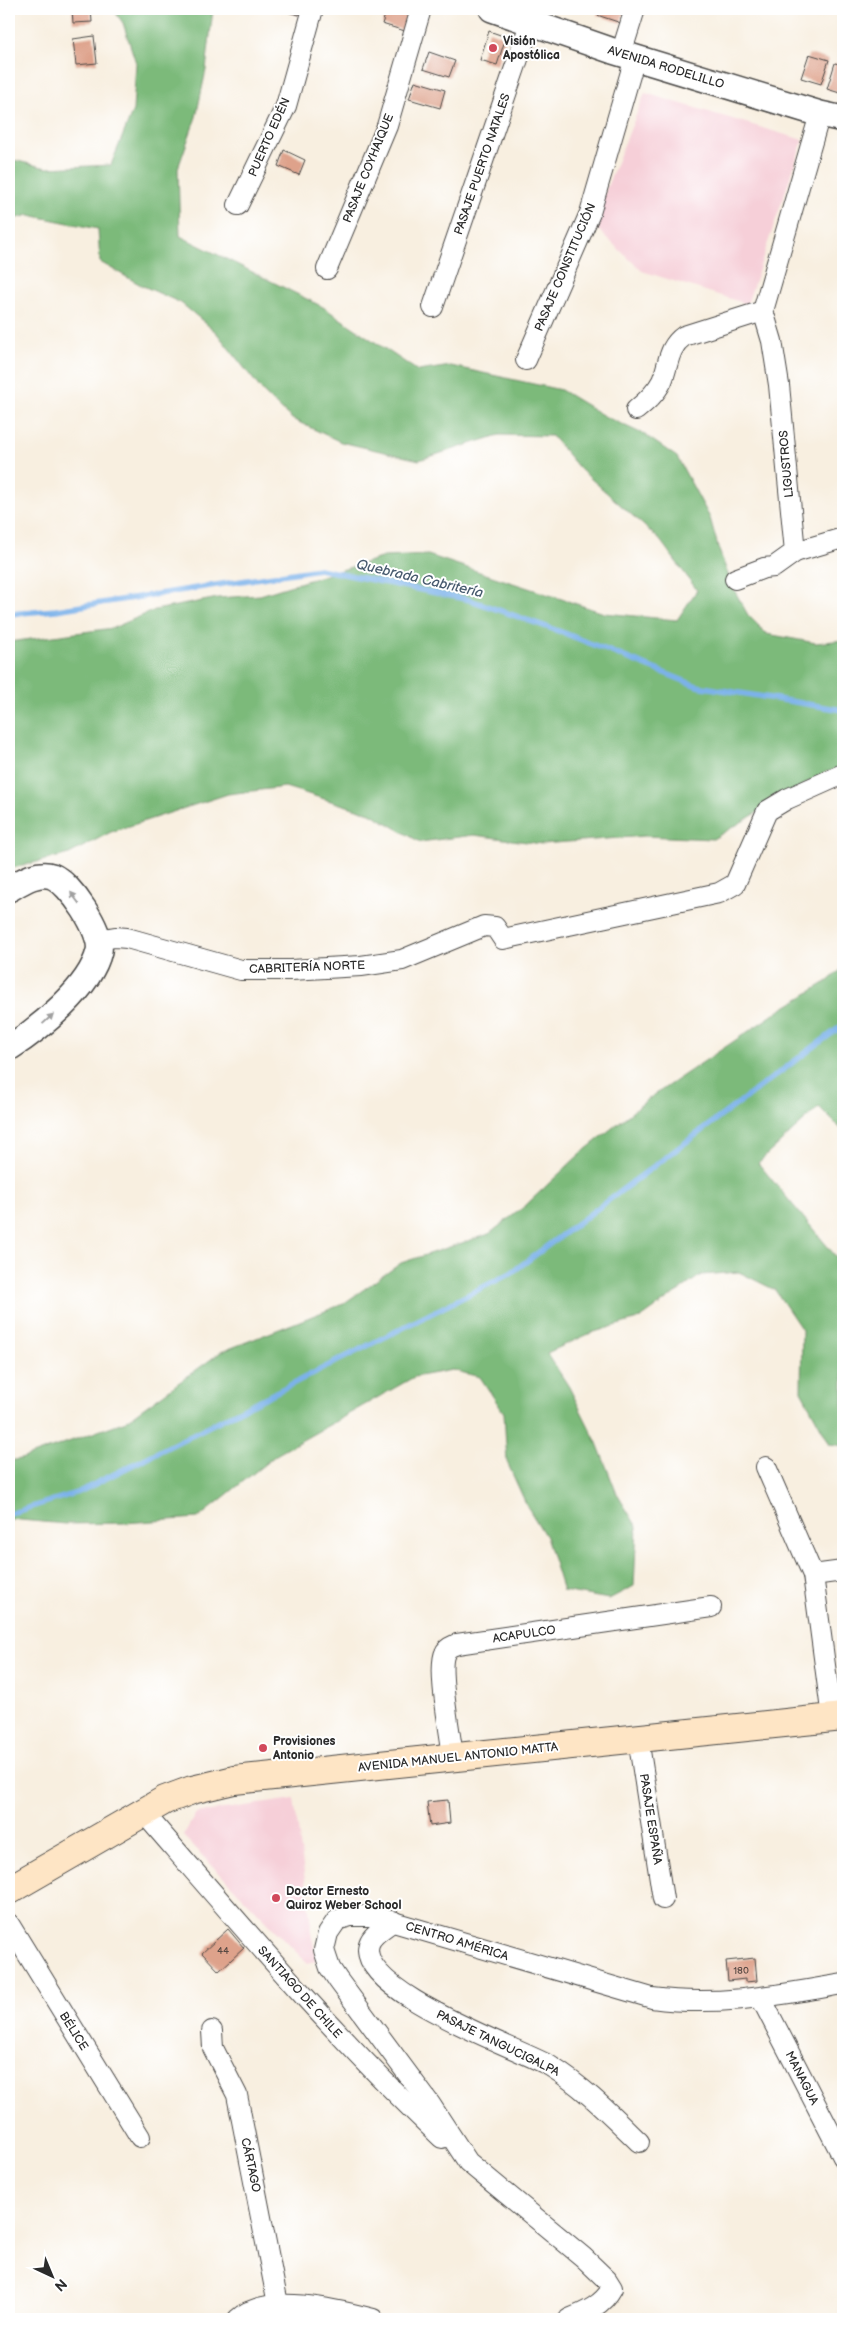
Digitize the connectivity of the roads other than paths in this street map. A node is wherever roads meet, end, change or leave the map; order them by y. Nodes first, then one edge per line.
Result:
1 (313, 9) edge
2 (421, 9) edge
3 (492, 9) edge
4 (635, 9) edge
5 (531, 21) junction
6 (628, 56) junction
7 (832, 116) edge
8 (238, 205) dead end
9 (327, 269) dead end
10 (433, 307) dead end
11 (763, 311) junction
12 (526, 360) dead end
13 (636, 410) dead end
14 (843, 538) edge
15 (795, 552) junction
16 (735, 579) dead end
17 (843, 774) edge
18 (9, 889) edge
19 (98, 940) junction
20 (9, 1048) edge
21 (766, 1467) dead end
22 (843, 1571) edge
23 (813, 1574) junction
24 (711, 1607) dead end
25 (837, 1718) edge
26 (638, 1738) junction
27 (453, 1757) junction
28 (143, 1812) junction
29 (9, 1890) edge
30 (663, 1899) dead end
31 (393, 1921) junction
32 (9, 1924) edge
33 (843, 1984) edge
34 (761, 1998) junction
35 (212, 2031) dead end
36 (140, 2137) dead end
37 (639, 2142) dead end
38 (843, 2157) edge
39 (468, 2162) junction
40 (278, 2304) junction
41 (238, 2319) edge
42 (373, 2319) edge
43 (569, 2319) edge

1 - 8 street, PUERTO EDÉN
2 - 9 street, PASAJE COYHAIQUE
3 - 5 street, AVENIDA RODELILLO
4 - 6 street, PASAJE CONSTITUCIÓN
5 - 6 street, AVENIDA RODELILLO
5 - 10 street, PASAJE PUERTO NATALES
6 - 7 street, AVENIDA RODELILLO
6 - 12 street, PASAJE CONSTITUCIÓN
7 - 11 street
11 - 13 street
11 - 15 street, LIGUSTROS
14 - 15 street
15 - 16 street
17 - 19 street, CABRITERÍA NORTE
19 -> 18 street
20 -> 19 street
21 - 23 street
22 - 23 street
23 - 25 street
24 - 27 street, ACAPULCO
25 - 26 main road, AVENIDA MANUEL ANTONIO MATTA
26 - 27 main road, AVENIDA MANUEL ANTONIO MATTA
26 - 30 street, PASAJE ESPAÑA
27 - 28 main road, AVENIDA MANUEL ANTONIO MATTA
28 - 29 main road, AVENIDA MANUEL ANTONIO MATTA
28 - 39 street, SANTIAGO DE CHILE
31 - 34 street, CENTRO AMÉRICA
31 - 37 street, PASAJE TANGUCIGALPA
31 - 39 street, CENTRO AMÉRICA
32 - 36 street, BÉLICE
33 - 34 street, CENTRO AMÉRICA
34 - 38 street, MANAGUA
35 - 40 street, CÁRTAGO
39 - 43 street, CENTRO AMÉRICA
40 - 41 street
40 - 42 street

